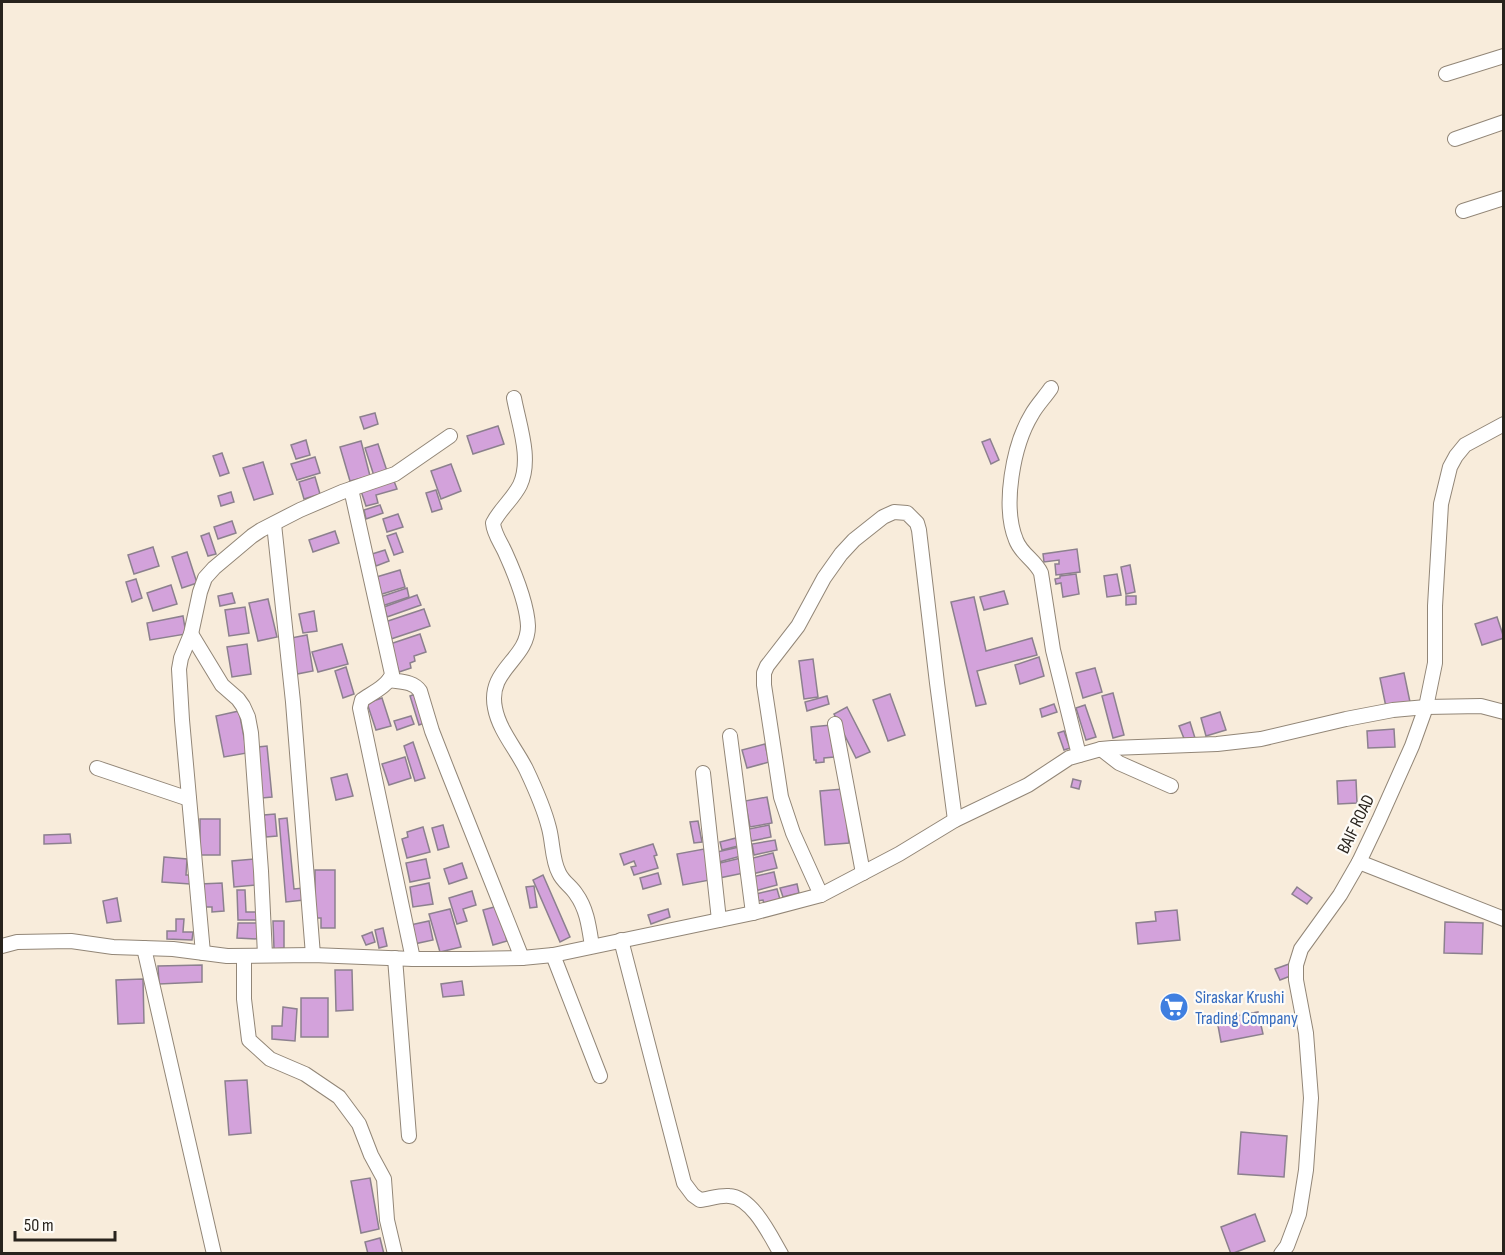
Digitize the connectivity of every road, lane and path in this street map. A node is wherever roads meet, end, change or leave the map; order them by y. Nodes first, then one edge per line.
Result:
1 (1503, 56) edge
2 (1446, 75) dead end
3 (1503, 122) edge
4 (1455, 139) dead end
5 (1503, 198) edge
6 (1463, 211) dead end
7 (1051, 388) dead end
8 (514, 398) dead end
9 (1503, 424) edge
10 (450, 436) dead end
11 (351, 489) junction
12 (274, 524) junction
13 (191, 634) junction
14 (389, 680) junction
15 (1426, 707) junction
16 (1503, 712) edge
17 (835, 724) dead end
18 (730, 736) dead end
19 (1101, 749) junction
20 (1079, 754) junction
21 (97, 768) dead end
22 (703, 773) dead end
23 (1171, 786) dead end
24 (189, 799) junction
25 (956, 820) junction
26 (1359, 862) junction
27 (863, 873) junction
28 (821, 895) junction
29 (753, 912) junction
30 (1503, 919) edge
31 (718, 920) junction
32 (621, 940) junction
33 (2, 946) edge
34 (592, 946) junction
35 (144, 948) junction
36 (203, 953) junction
37 (553, 954) junction
38 (265, 955) junction
39 (313, 955) junction
40 (244, 956) junction
41 (395, 958) junction
42 (522, 958) junction
43 (413, 959) junction
44 (600, 1076) dead end
45 (409, 1136) dead end
46 (214, 1254) edge
47 (395, 1254) edge
48 (781, 1254) edge
49 (1281, 1254) edge

1 - 2 street
3 - 4 street
5 - 6 street
7 - 20 street
8 - 34 street
9 - 15 street, BAIF ROAD
10 - 11 street
11 - 12 street
11 - 14 street
12 - 13 street
12 - 39 street
13 - 24 street
13 - 38 street
14 - 42 street
14 - 43 street
15 - 16 street
15 - 19 street
15 - 26 street, BAIF ROAD
17 - 27 street
18 - 29 street
19 - 20 street
19 - 23 street
20 - 25 street
21 - 24 street
22 - 31 street
24 - 36 street
25 - 27 street
25 - 28 street
26 - 30 street
26 - 49 street, BAIF ROAD
27 - 28 street
28 - 29 street
29 - 31 street
31 - 32 street
32 - 34 street
32 - 48 street
33 - 35 street
34 - 37 street
35 - 36 street
35 - 46 street
36 - 40 street
37 - 42 street
37 - 44 street
38 - 39 street
38 - 40 street
39 - 41 street
40 - 47 street
41 - 43 street
41 - 45 street
42 - 43 street

